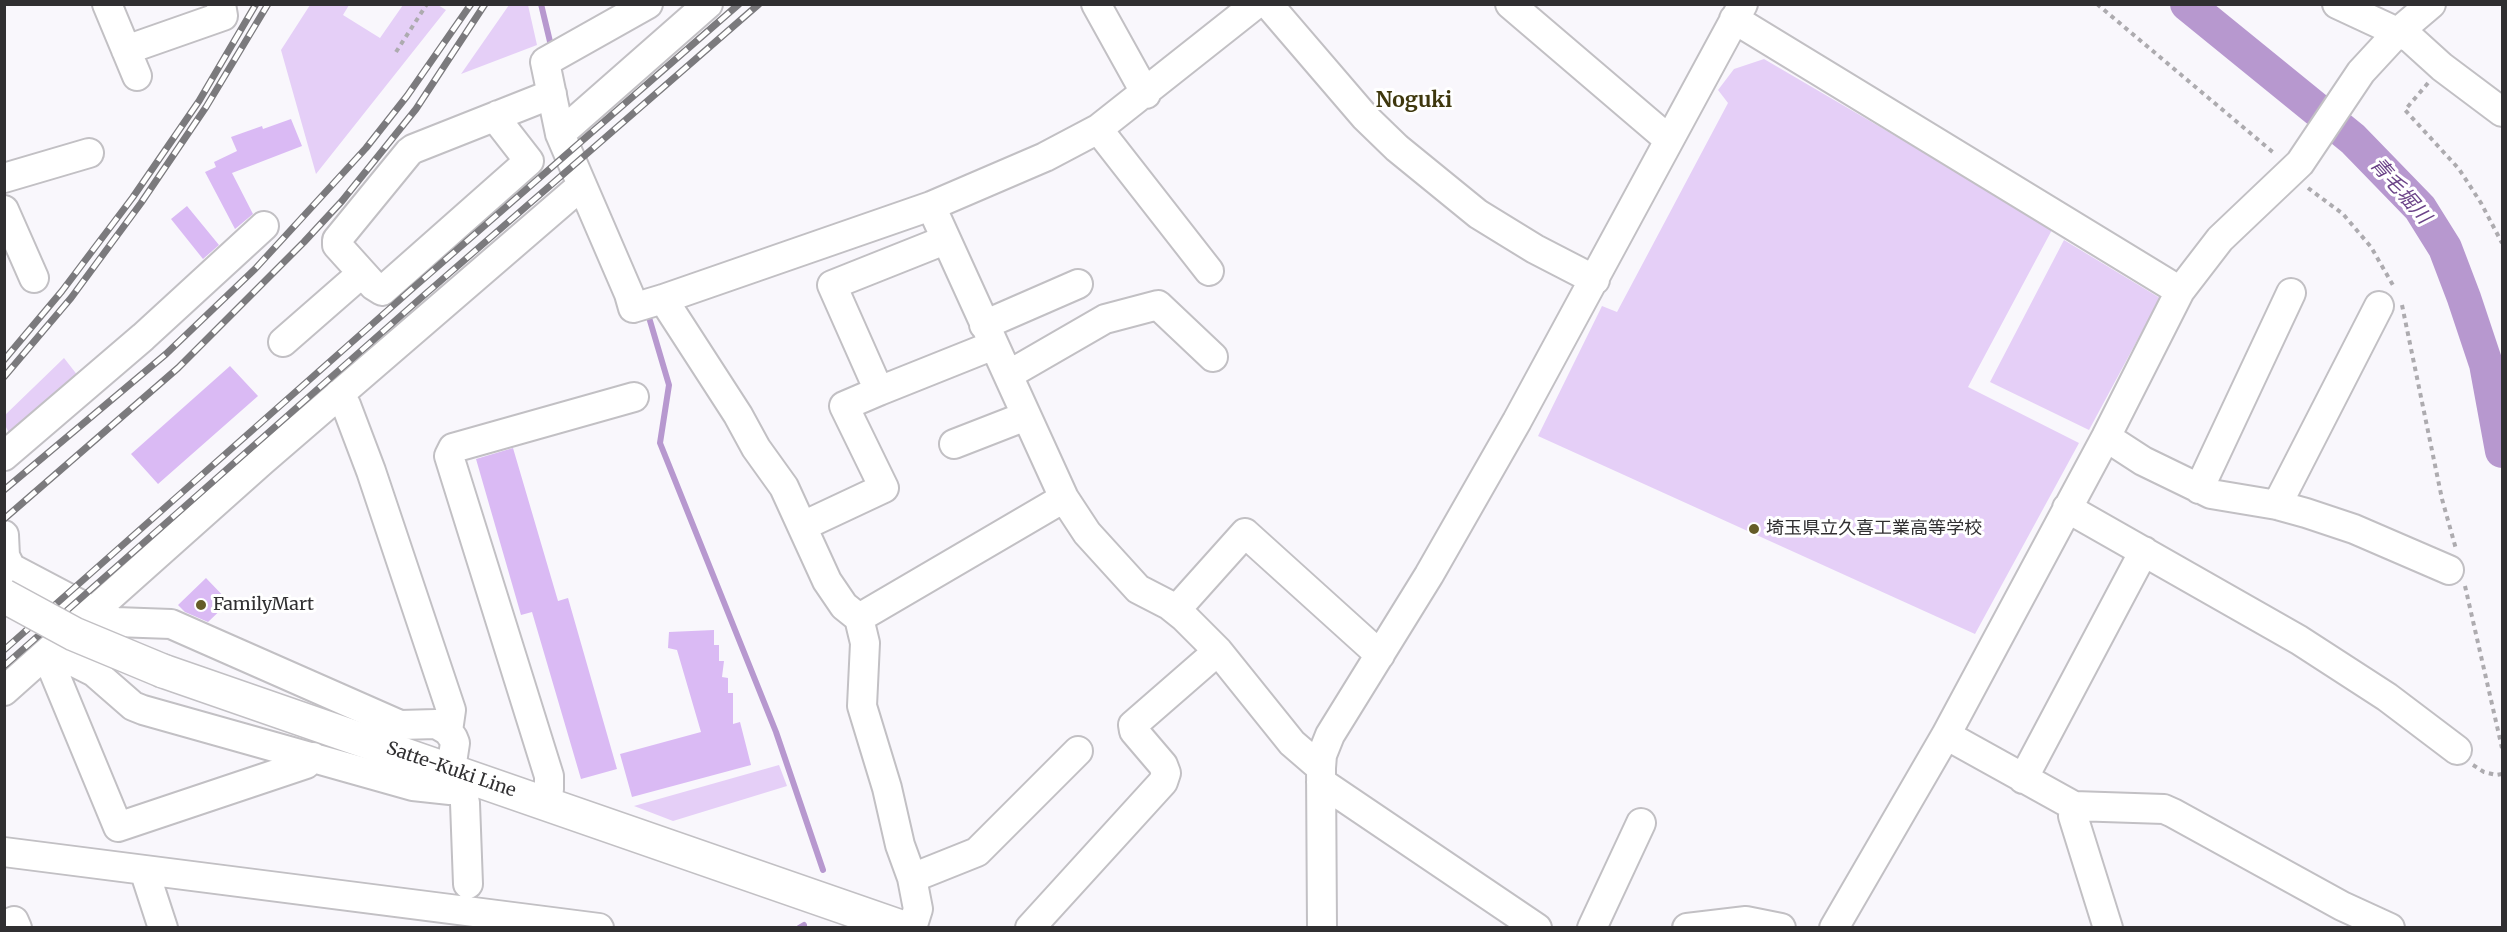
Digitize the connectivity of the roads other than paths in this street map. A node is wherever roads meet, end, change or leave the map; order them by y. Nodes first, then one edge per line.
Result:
1 (107, 4) edge
2 (221, 4) edge
3 (648, 4) edge
4 (708, 4) edge
5 (1096, 4) edge
6 (1256, 4) edge
7 (1268, 4) edge
8 (1510, 4) edge
9 (2337, 4) edge
10 (2431, 4) edge
11 (1738, 12) edge
12 (2398, 32) junction
13 (552, 94) junction
14 (1146, 94) junction
15 (2502, 112) edge
16 (498, 116) junction
17 (1098, 129) junction
18 (560, 134) junction
19 (1668, 139) junction
20 (89, 153) dead end
21 (4, 178) edge
22 (580, 186) junction
23 (931, 206) junction
24 (4, 210) edge
25 (264, 226) dead end
26 (945, 240) junction
27 (1209, 271) dead end
28 (362, 273) junction
29 (34, 278) dead end
30 (1595, 280) junction
31 (1078, 284) dead end
32 (2180, 291) junction
33 (2291, 293) dead end
34 (2391, 298) road end
35 (663, 299) junction
36 (989, 335) junction
37 (283, 342) dead end
38 (1213, 357) dead end
39 (1008, 375) junction
40 (879, 390) junction
41 (339, 394) junction
42 (634, 397) dead end
43 (1026, 416) junction
44 (2106, 437) junction
45 (954, 444) dead end
46 (4, 456) edge
47 (2199, 489) junction
48 (1064, 498) junction
49 (2277, 505) junction
50 (2067, 508) junction
51 (803, 526) junction
52 (5, 536) edge
53 (2144, 551) junction
54 (2457, 570) road end
55 (4, 596) edge
56 (1176, 610) junction
57 (92, 611) junction
58 (859, 618) junction
59 (50, 650) junction
60 (1218, 651) junction
61 (1380, 655) junction
62 (4, 691) edge
63 (448, 731) junction
64 (1946, 735) junction
65 (2457, 750) road end
66 (1078, 751) dead end
67 (313, 757) junction
68 (1321, 775) junction
69 (465, 779) junction
70 (2023, 780) junction
71 (545, 803) junction
72 (2074, 806) junction
73 (1641, 823) dead end
74 (4, 852) edge
75 (144, 870) junction
76 (912, 878) junction
77 (471, 907) edge
78 (1595, 920) edge
79 (866, 922) edge
80 (4, 925) edge
81 (17, 927) edge
82 (163, 927) edge
83 (599, 927) edge
84 (904, 927) edge
85 (912, 927) edge
86 (1030, 927) edge
87 (1322, 927) edge
88 (1537, 927) edge
89 (1687, 927) edge
90 (1781, 927) edge
91 (1834, 927) edge
92 (2108, 927) edge
93 (2390, 927) edge

1 - 2 street
3 - 13 street
4 - 18 street
5 - 14 street
6 - 14 street
7 - 30 street
8 - 19 street
9 - 12 street
10 - 12 street
11 - 19 street
11 - 32 street
12 - 15 street
12 - 32 street
13 - 16 street
13 - 18 street
14 - 17 street
16 - 28 street
16 - 28 street
17 - 23 street
17 - 27 street
18 - 22 street
19 - 30 street
20 - 21 street
22 - 35 street
22 - 41 street
23 - 26 street
23 - 35 street
24 - 29 street
25 - 46 street
26 - 36 street
26 - 40 street
28 - 37 street
30 - 61 street
31 - 36 street
32 - 44 street
33 - 47 street
34 - 49 street
35 - 51 street
36 - 39 street
36 - 40 street
38 - 39 street
39 - 43 street
40 - 51 street
41 - 57 street
41 - 63 street
42 - 71 street
43 - 45 street
43 - 48 street
44 - 47 street
44 - 50 street
47 - 49 street
48 - 56 street
48 - 58 street
49 - 54 street
50 - 53 street
50 - 64 street
51 - 58 street
52 - 57 street
53 - 65 street
53 - 70 street
55 - 69 main road, Satte-Kuki Line, bridge
56 - 60 street
56 - 61 street
57 - 59 street
57 - 63 street
58 - 76 street
59 - 62 street
59 - 67 street
59 - 67 street
60 - 68 street
60 - 86 street
61 - 68 street
63 - 69 street
64 - 70 street
64 - 91 street
66 - 76 street
67 - 69 street
68 - 87 street
68 - 88 street
69 - 71 main road, Satte-Kuki Line
69 - 77 street
70 - 72 street
71 - 79 main road, Satte-Kuki Line
72 - 92 street
72 - 93 street
73 - 78 street
74 - 75 street
75 - 77 street
75 - 82 street
76 - 85 street
77 - 83 street
79 - 84 main road, Satte-Kuki Line
80 - 81 street
89 - 90 street

